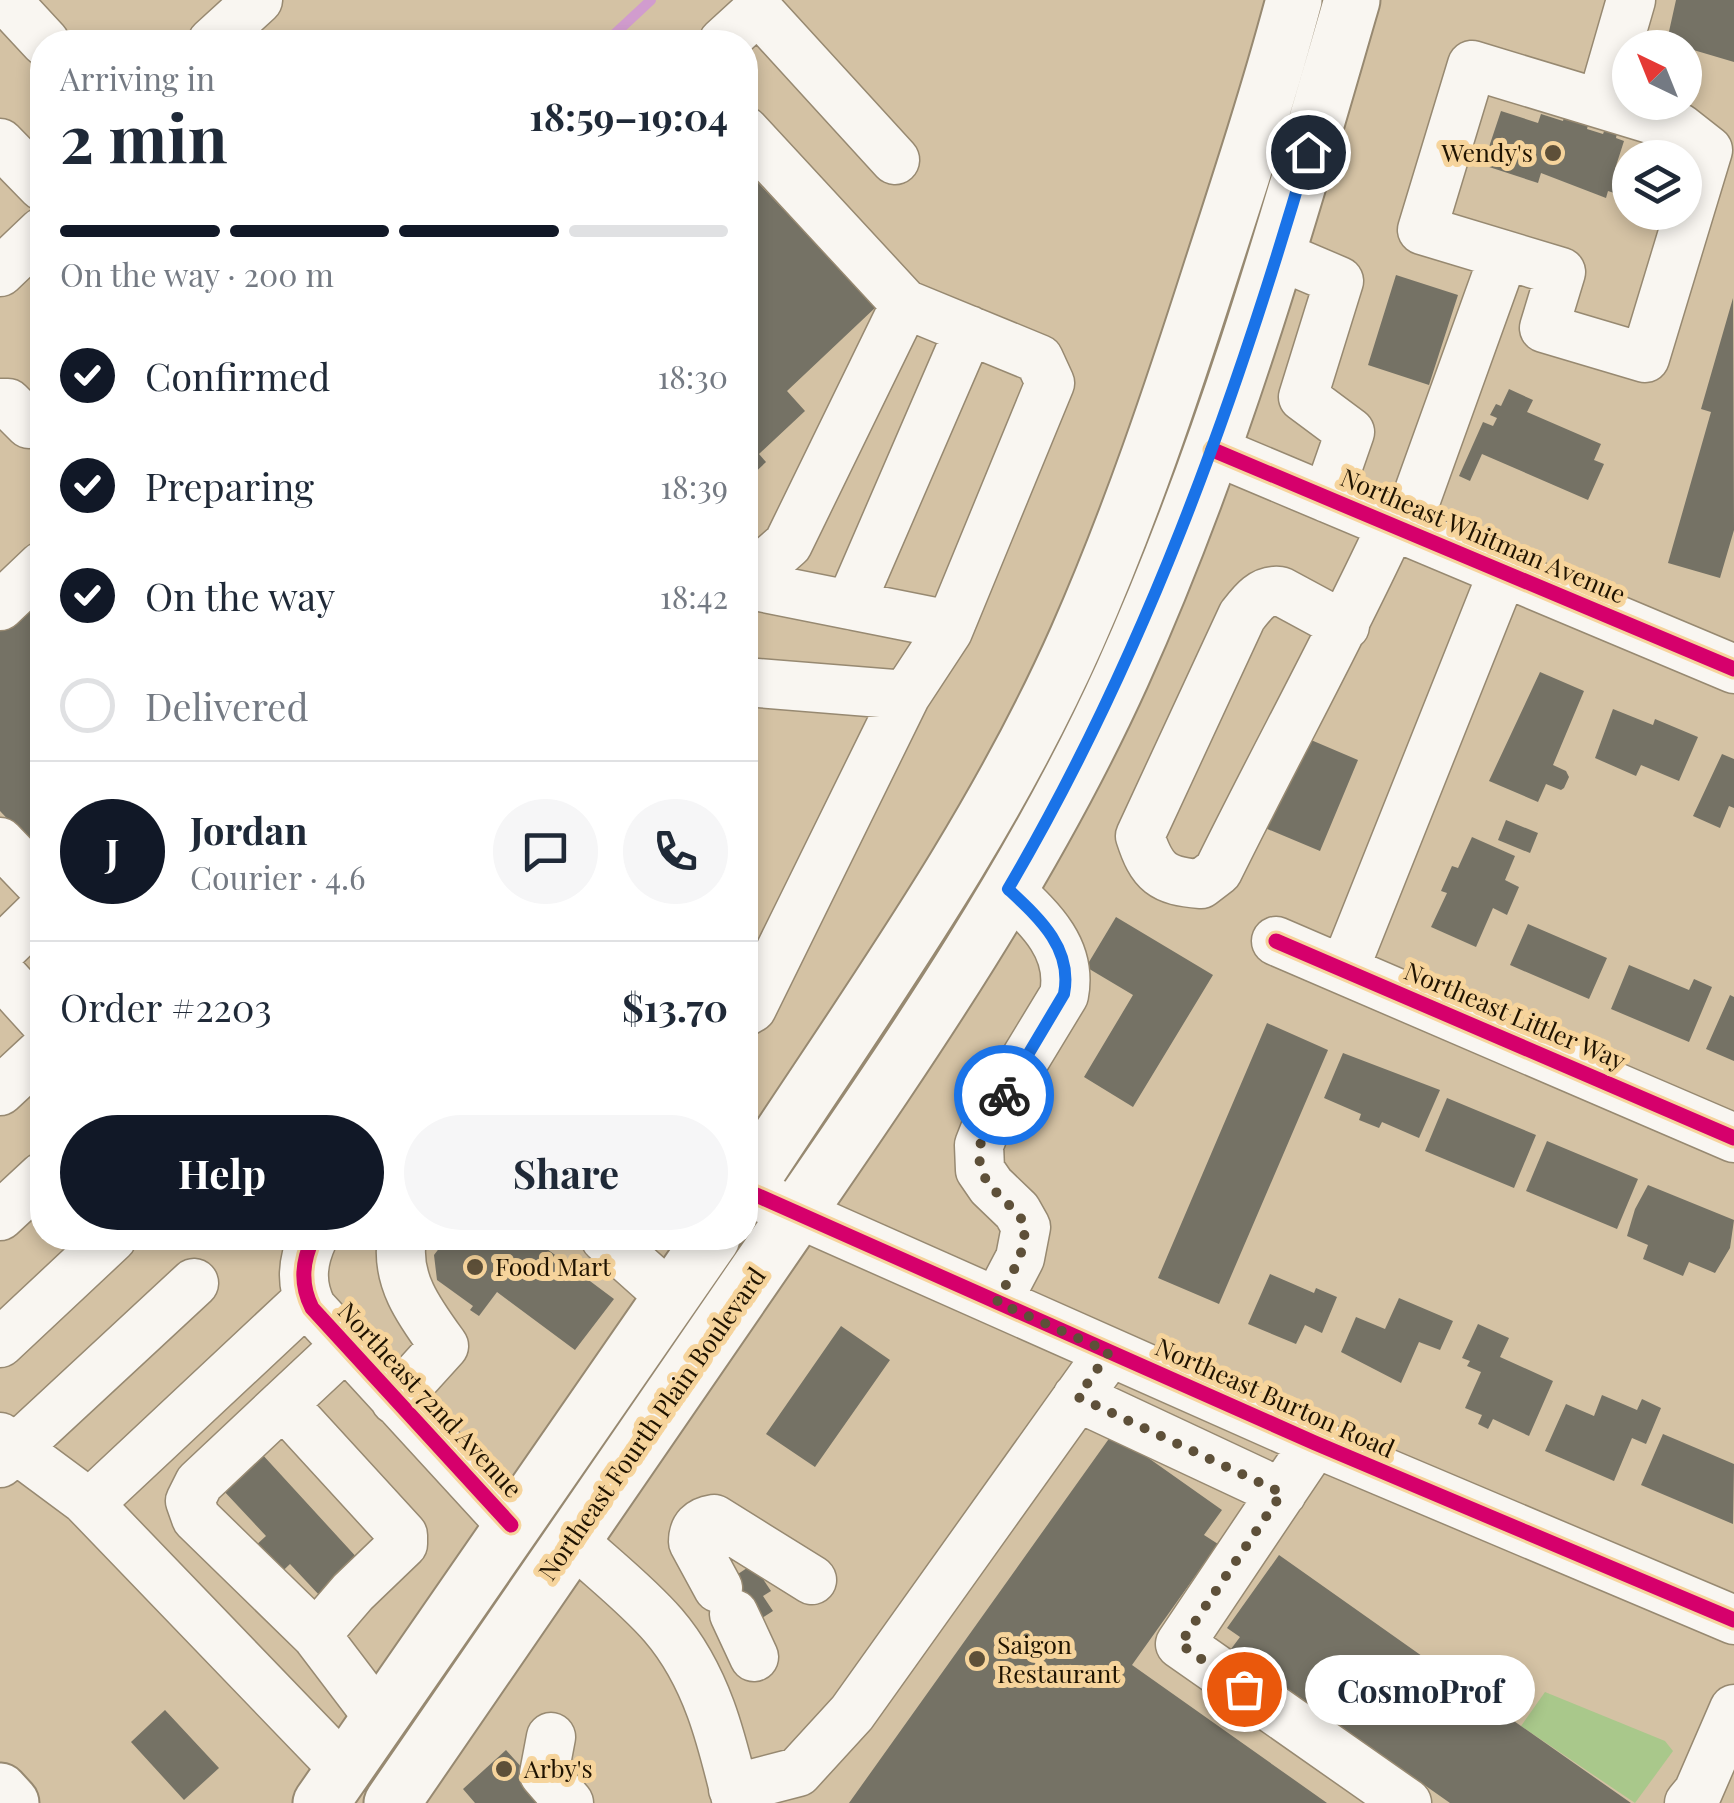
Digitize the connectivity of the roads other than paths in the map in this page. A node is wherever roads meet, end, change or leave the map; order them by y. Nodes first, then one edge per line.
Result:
1 (258, 0) edge
2 (1294, 0) edge
3 (1352, 0) edge
4 (1631, 0) edge
5 (225, 30) edge
6 (736, 30) edge
7 (1472, 66) junction
8 (1270, 88) junction
9 (1601, 104) junction
10 (1654, 140) edge
11 (1695, 140) edge
12 (0, 143) edge
13 (758, 145) edge
14 (894, 160) dead end
15 (30, 174) edge
16 (1673, 230) edge
17 (1278, 255) junction
18 (1504, 255) junction
19 (905, 304) junction
20 (968, 330) junction
21 (1213, 450) junction
22 (1327, 498) junction
23 (1398, 528) junction
24 (758, 571) edge
25 (1503, 572) junction
26 (30, 577) edge
27 (758, 586) edge
28 (850, 605) junction
29 (0, 606) edge
30 (950, 625) junction
31 (1345, 626) junction
32 (1734, 669) edge
33 (758, 683) edge
34 (906, 694) junction
35 (0, 842) edge
36 (30, 873) edge
37 (1008, 889) junction
38 (30, 922) edge
39 (1276, 941) dead end
40 (0, 951) edge
41 (1344, 970) junction
42 (0, 974) edge
43 (758, 996) edge
44 (30, 1006) edge
45 (30, 1063) edge
46 (0, 1091) edge
47 (1734, 1138) edge
48 (758, 1171) edge
49 (30, 1187) edge
50 (758, 1196) edge
51 (798, 1213) junction
52 (0, 1216) edge
53 (99, 1250) edge
54 (299, 1250) edge
55 (400, 1250) edge
56 (619, 1250) edge
57 (704, 1250) edge
58 (194, 1283) dead end
59 (672, 1297) junction
60 (308, 1299) junction
61 (997, 1302) junction
62 (0, 1343) edge
63 (345, 1346) junction
64 (1109, 1352) junction
65 (1078, 1397) junction
66 (395, 1400) junction
67 (283, 1404) junction
68 (1315, 1443) junction
69 (5, 1449) edge
70 (1282, 1493) junction
71 (89, 1504) junction
72 (511, 1524) junction
73 (572, 1540) junction
74 (812, 1580) dead end
75 (1734, 1620) edge
76 (316, 1635) junction
77 (754, 1657) dead end
78 (1734, 1708) edge
79 (379, 1718) junction
80 (551, 1737) dead end
81 (333, 1786) edge
82 (804, 1788) edge
83 (0, 1791) edge
84 (735, 1796) edge
85 (397, 1801) edge
86 (12, 1803) edge
87 (569, 1803) edge
88 (1407, 1803) edge
89 (1690, 1803) edge

1 - 5 street
2 - 8 main road
3 - 17 main road, Northeast Fourth Plain Boulevard
4 - 9 street
6 - 14 street
7 - 9 street
7 - 10 street
7 - 18 street
8 - 21 main road
8 - 48 main road
9 - 11 street
12 - 15 street
13 - 19 street
16 - 18 street
17 - 21 main road, Northeast Fourth Plain Boulevard
17 - 22 street
18 - 23 street
19 - 20 street
19 - 24 street
20 - 28 street
20 - 30 street
21 - 22 street, Northeast Whitman Avenue
21 - 37 main road, Northeast Fourth Plain Boulevard
22 - 23 street, Northeast Whitman Avenue
23 - 25 street, Northeast Whitman Avenue
23 - 31 street
25 - 32 street, Northeast Whitman Avenue
25 - 41 street
26 - 29 street
27 - 28 street
28 - 30 street
30 - 34 street
31 - 31 street
33 - 34 street
34 - 43 street
35 - 36 street
37 - 51 main road, Northeast Fourth Plain Boulevard
37 - 61 street
38 - 40 street
39 - 41 street, Northeast Littler Way
41 - 47 street, Northeast Littler Way
42 - 44 street
45 - 46 street
49 - 52 street
50 - 51 street, Northeast Burton Road
51 - 61 street, Northeast Burton Road
51 - 73 main road, Northeast Fourth Plain Boulevard
53 - 62 street
54 - 60 street, Northeast 72nd Avenue
55 - 66 street
56 - 59 street
57 - 59 main road
58 - 69 street
59 - 72 main road
60 - 63 street, Northeast 72nd Avenue
60 - 71 street
61 - 64 street, Northeast Burton Road
63 - 66 street, Northeast 72nd Avenue
63 - 67 street
64 - 65 street
64 - 68 street, Northeast Burton Road
65 - 70 street
65 - 82 street
66 - 72 street, Northeast 72nd Avenue
67 - 76 street
67 - 76 street
68 - 70 street
68 - 75 street, Northeast Burton Road
69 - 71 street
70 - 88 street
71 - 81 street
72 - 79 main road
73 - 84 street
73 - 85 main road, Northeast Fourth Plain Boulevard
74 - 77 street
76 - 79 street
78 - 89 street
79 - 81 main road
80 - 87 street
82 - 84 street
83 - 86 main road

